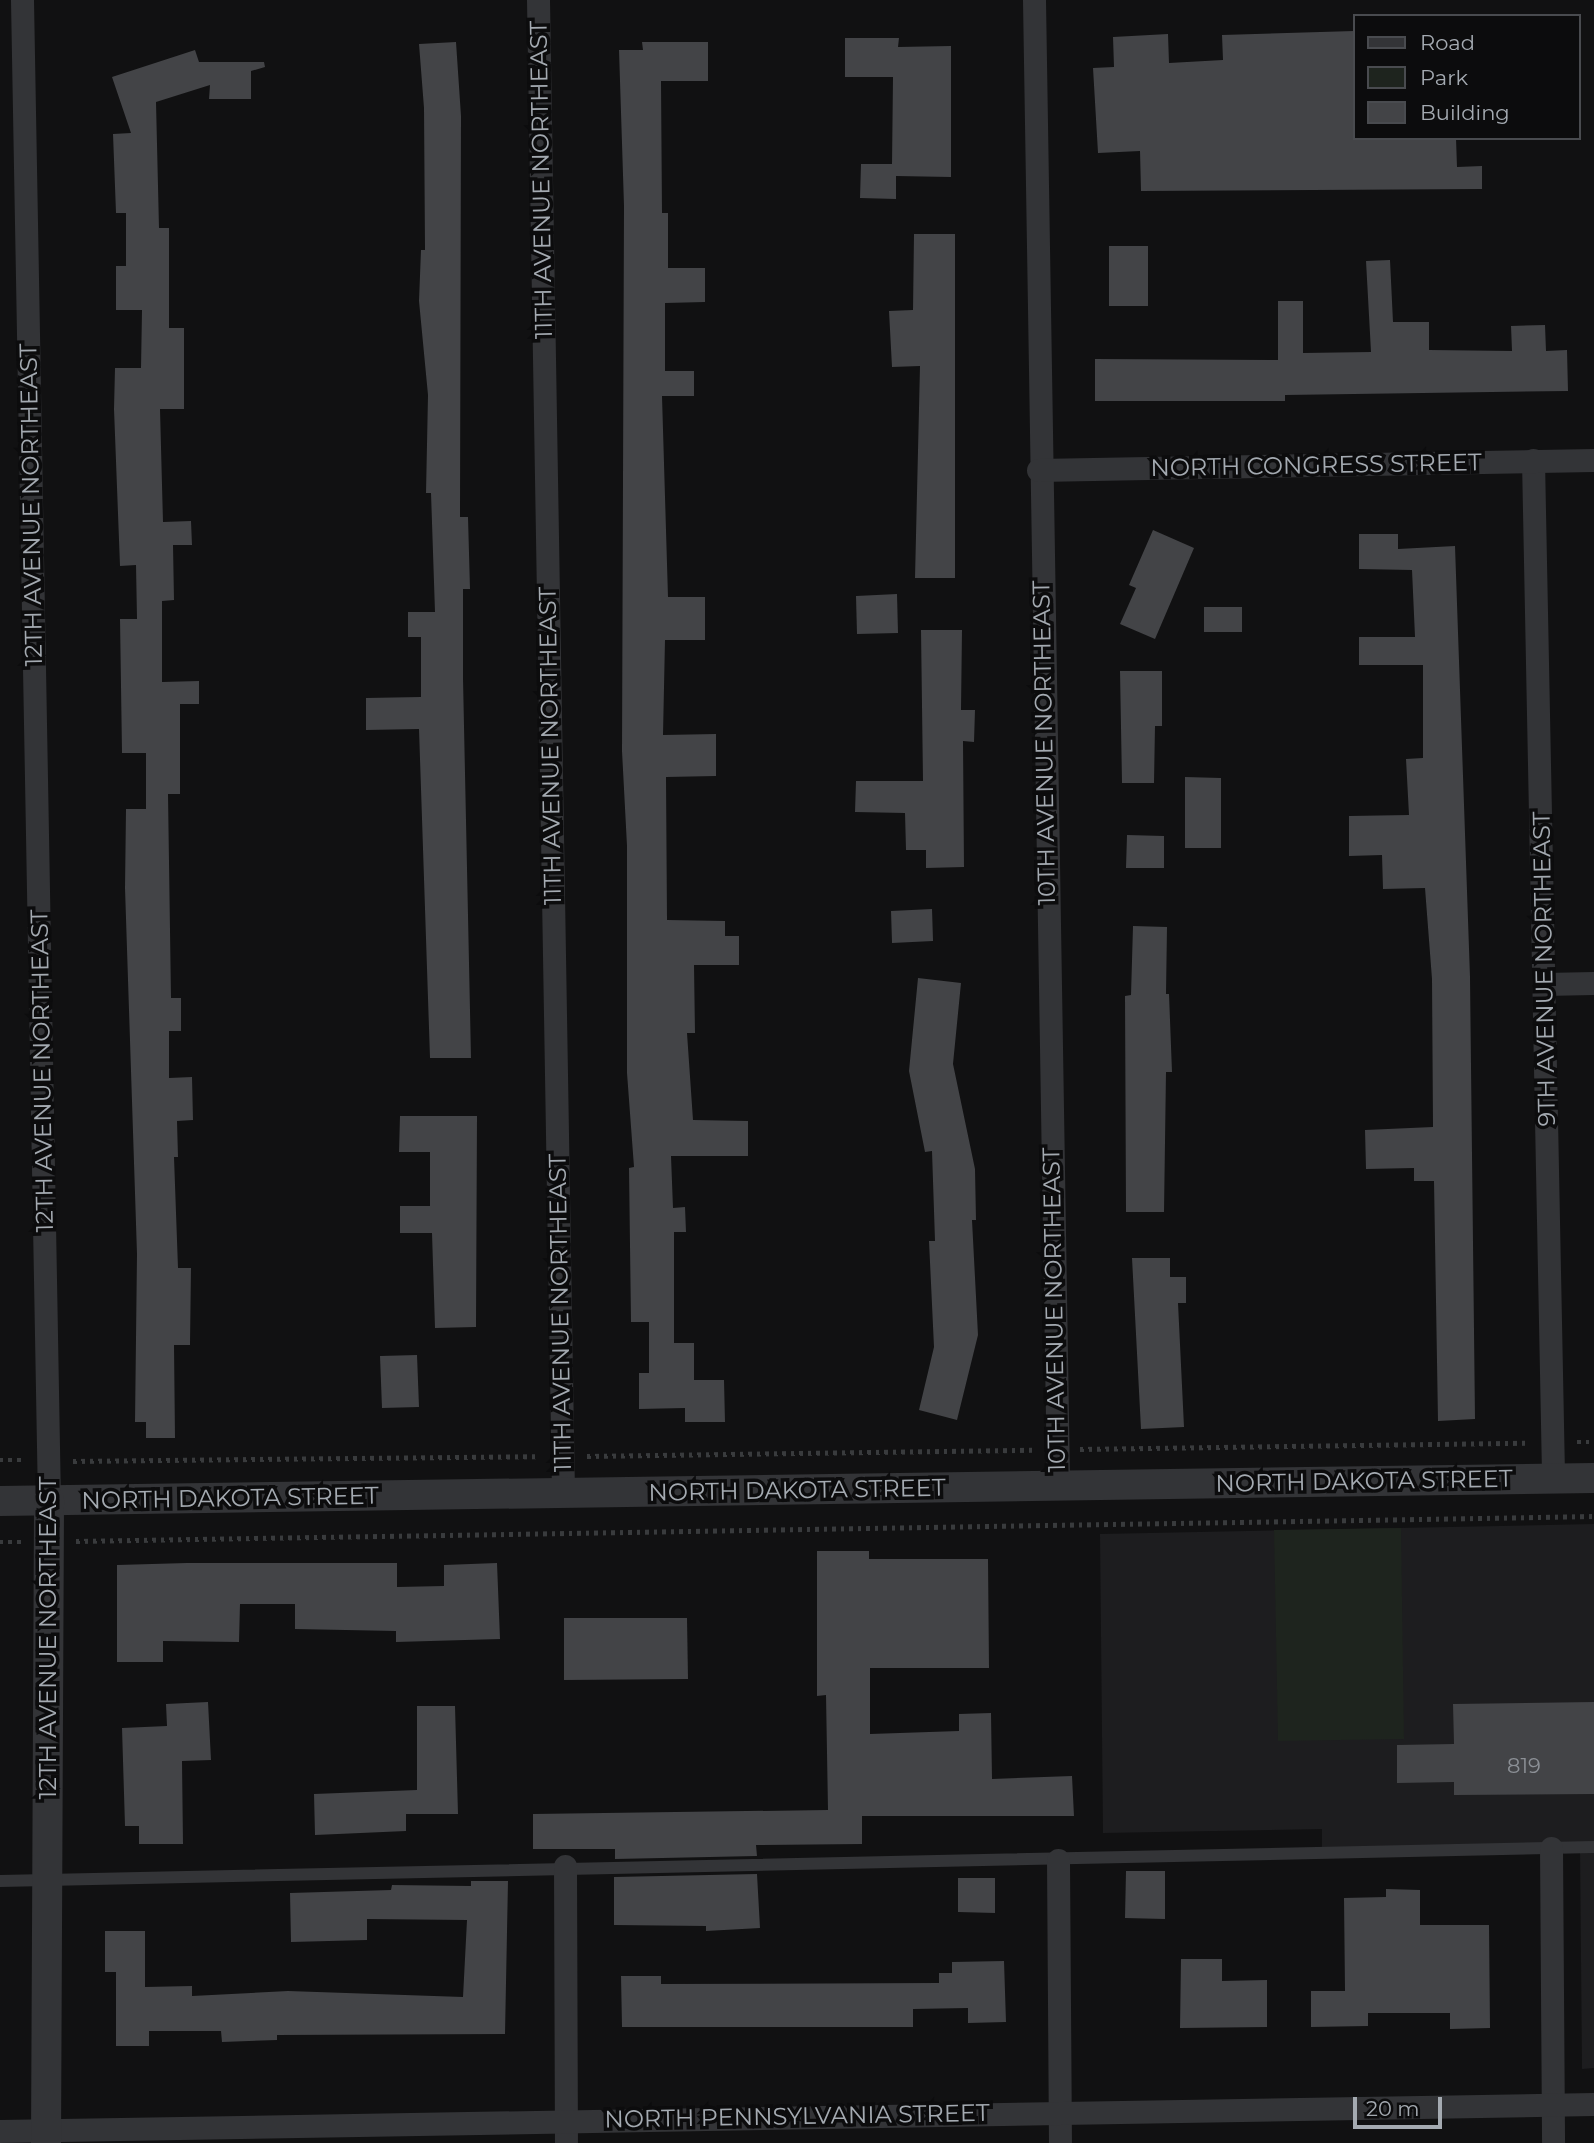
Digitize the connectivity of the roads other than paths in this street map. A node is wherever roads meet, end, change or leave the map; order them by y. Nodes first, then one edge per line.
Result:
1 (22, 0) edge
2 (538, 0) edge
3 (1034, 0) edge
4 (1533, 460) junction
5 (1594, 460) edge
6 (1038, 470) junction
7 (1594, 983) edge
8 (1545, 984) junction
9 (1553, 1478) junction
10 (1594, 1478) edge
11 (1058, 1486) junction
12 (563, 1493) junction
13 (50, 1500) junction
14 (0, 1501) edge
15 (1594, 1847) edge
16 (1551, 1848) junction
17 (1058, 1860) junction
18 (565, 1866) junction
19 (0, 1881) edge
20 (47, 1881) junction
21 (1594, 2104) edge
22 (1553, 2105) junction
23 (1060, 2111) junction
24 (0, 2131) edge
25 (566, 2132) edge
26 (46, 2136) edge
27 (1060, 2143) edge
28 (1553, 2143) edge

1 - 13 street, 12TH AVENUE NORTHEAST
2 - 12 street, 11TH AVENUE NORTHEAST
3 - 6 street, 10TH AVENUE NORTHEAST
4 - 5 street, NORTH CONGRESS STREET
4 - 6 street, NORTH CONGRESS STREET
4 - 8 street, 9TH AVENUE NORTHEAST
6 - 11 street, 10TH AVENUE NORTHEAST
7 - 8 street
8 - 9 street, 9TH AVENUE NORTHEAST
9 - 10 street, NORTH DAKOTA STREET
9 - 11 street, NORTH DAKOTA STREET
11 - 12 street, NORTH DAKOTA STREET
12 - 13 street, NORTH DAKOTA STREET
13 - 14 street, NORTH DAKOTA STREET
13 - 20 street, 12TH AVENUE NORTHEAST
15 - 16 lane
16 - 17 lane
16 - 22 street
17 - 18 lane
17 - 23 street
18 - 20 lane
18 - 25 street
19 - 20 lane
20 - 26 street, 12TH AVENUE NORTHEAST
21 - 22 street, NORTH PENNSYLVANIA STREET
22 - 23 street, NORTH PENNSYLVANIA STREET
22 - 28 street
23 - 25 street, NORTH PENNSYLVANIA STREET
23 - 27 street
24 - 26 street, NORTH PENNSYLVANIA STREET
25 - 26 street, NORTH PENNSYLVANIA STREET

